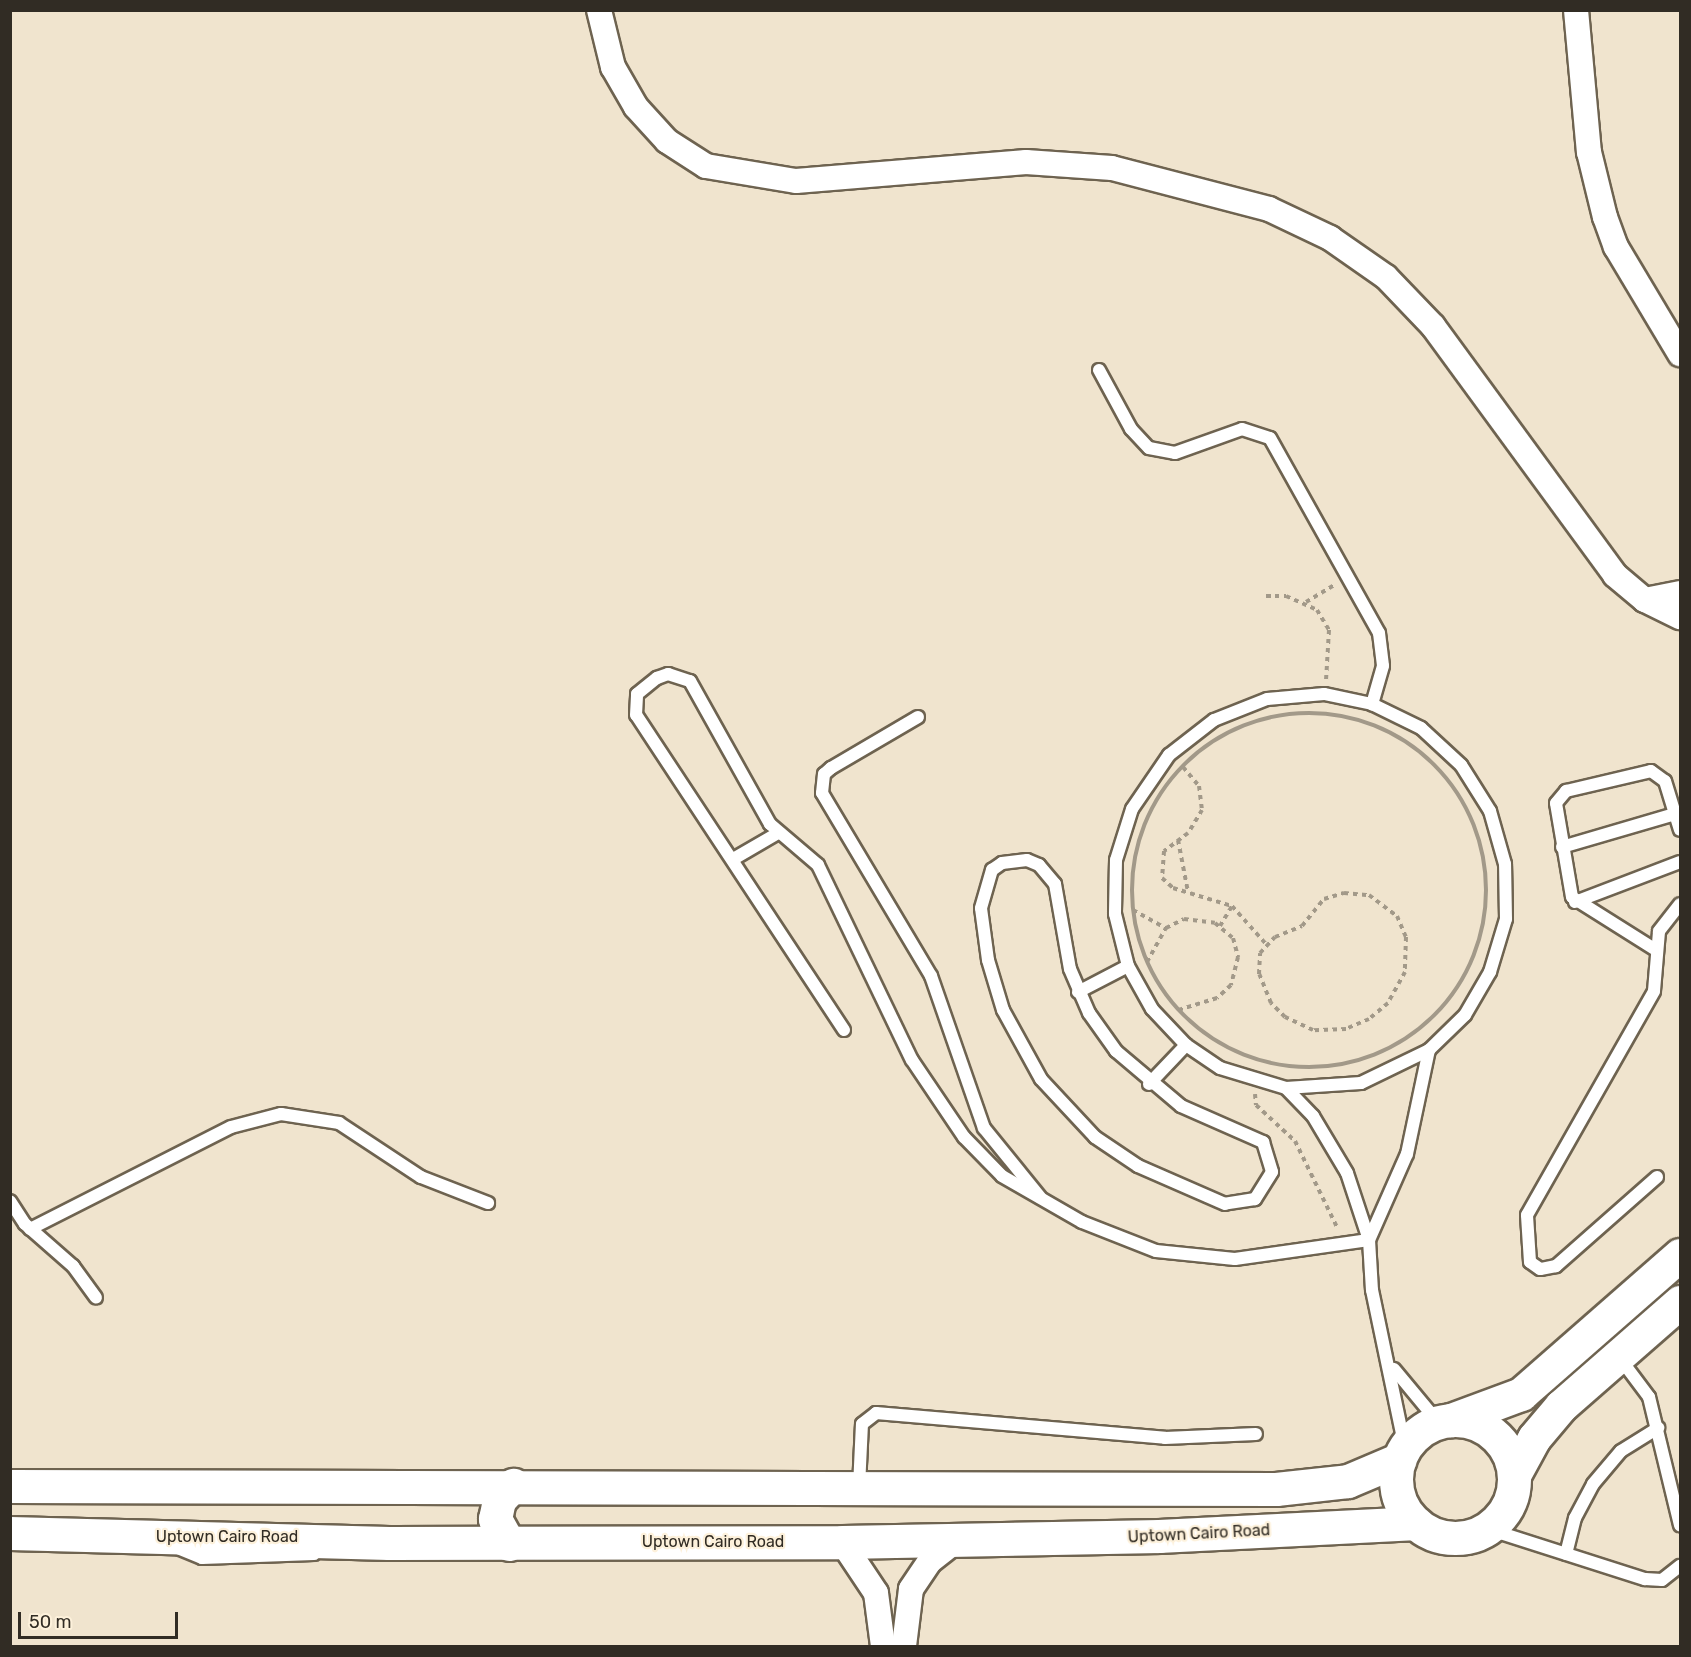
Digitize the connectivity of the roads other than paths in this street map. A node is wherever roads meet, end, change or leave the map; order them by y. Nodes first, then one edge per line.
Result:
1 (599, 10) edge
2 (1576, 10) edge
3 (1673, 326) edge
4 (1680, 354) edge
5 (1099, 370) dead end
6 (1680, 593) edge
7 (1644, 600) junction
8 (1680, 617) edge
9 (1372, 704) junction
10 (918, 717) dead end
11 (1675, 814) junction
12 (1680, 830) edge
13 (778, 833) junction
14 (1562, 847) junction
15 (735, 858) junction
16 (1680, 862) edge
17 (1575, 902) junction
18 (1680, 904) edge
19 (1656, 950) junction
20 (1128, 966) junction
21 (1078, 992) junction
22 (844, 1030) dead end
23 (1186, 1045) junction
24 (1429, 1050) junction
25 (1149, 1084) junction
26 (1286, 1088) junction
27 (1657, 1177) dead end
28 (10, 1201) edge
29 (488, 1203) dead end
30 (1047, 1204) junction
31 (30, 1229) junction
32 (1369, 1240) junction
33 (1680, 1256) edge
34 (96, 1298) dead end
35 (1680, 1302) edge
36 (1618, 1356) junction
37 (1390, 1363) junction
38 (1444, 1421) junction
39 (1658, 1428) junction
40 (1256, 1434) dead end
41 (1402, 1454) junction
42 (1514, 1475) junction
43 (513, 1485) junction
44 (10, 1486) edge
45 (859, 1488) junction
46 (1416, 1523) junction
47 (1680, 1525) edge
48 (1488, 1529) junction
49 (10, 1533) edge
50 (957, 1540) junction
51 (842, 1542) junction
52 (508, 1544) junction
53 (1566, 1554) junction
54 (1680, 1566) edge
55 (883, 1647) edge
56 (904, 1647) edge

1 - 7 street
2 - 3 street
3 - 4 street
5 - 9 lane
6 - 7 street
7 - 8 street
9 - 20 lane
9 - 24 lane
10 - 30 lane
11 - 12 lane
11 - 14 lane
11 - 14 lane
13 - 15 lane
13 - 15 lane
13 - 30 lane
14 - 17 lane
15 - 22 lane
16 - 17 lane
17 - 19 lane
18 - 19 lane
19 - 27 lane
20 - 21 lane
20 - 23 lane
21 - 25 lane
21 - 25 lane
23 - 25 lane
23 - 26 lane
24 - 26 lane
24 - 32 lane
26 - 32 lane
28 - 31 lane
29 - 31 lane
30 - 32 lane
31 - 34 lane
32 - 37 lane
33 - 38 street
35 - 36 street
36 - 39 lane
36 - 42 street
37 - 38 lane
37 - 41 lane
38 - 41 street
38 - 42 street
39 - 47 lane
39 - 53 lane
40 - 45 lane
41 - 45 street
41 - 46 street
42 - 48 street
43 - 44 street
43 - 45 street
43 - 52 street
46 - 48 street
46 - 50 street, Uptown Cairo Road
48 - 53 lane
49 - 52 street, Uptown Cairo Road
50 - 51 street, Uptown Cairo Road
50 - 56 street
51 - 52 street, Uptown Cairo Road
51 - 55 street
53 - 54 lane

